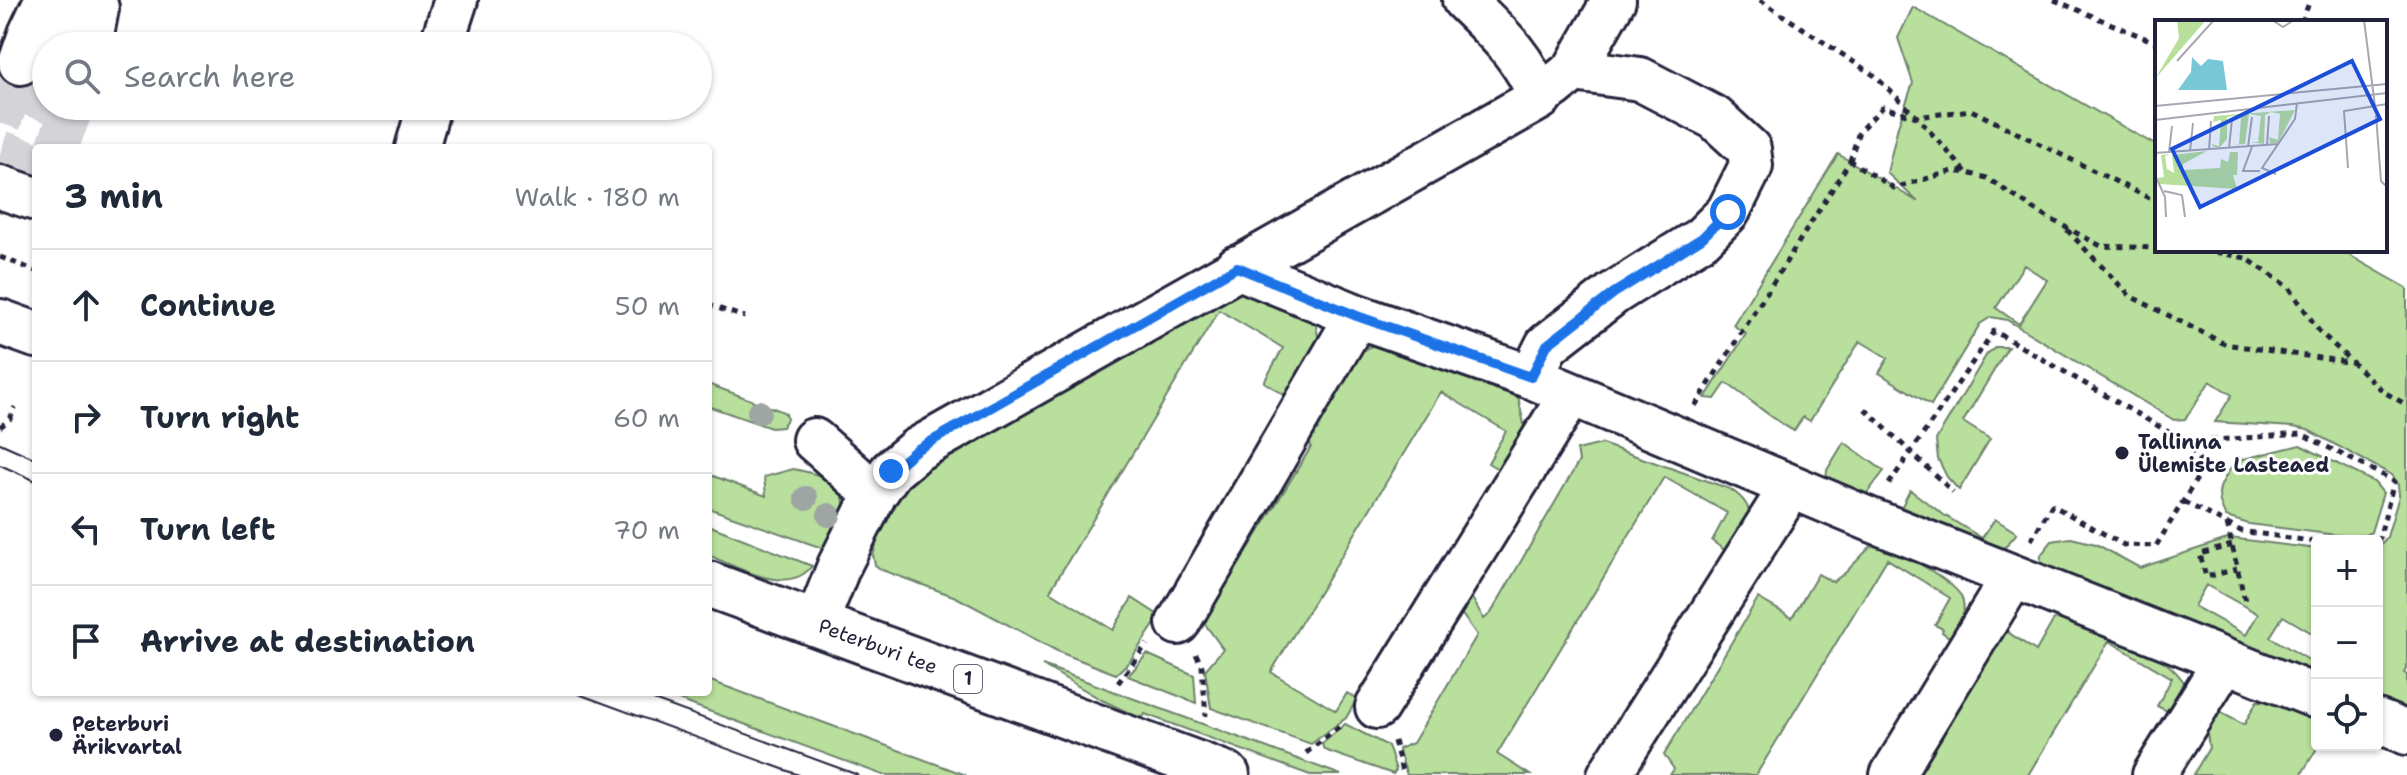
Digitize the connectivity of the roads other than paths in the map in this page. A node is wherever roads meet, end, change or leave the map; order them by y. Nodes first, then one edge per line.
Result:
1 (46, 0) edge
2 (69, 0) edge
3 (94, 0) edge
4 (456, 0) edge
5 (1464, 0) edge
6 (1614, 0) edge
7 (62, 32) edge
8 (93, 32) edge
9 (446, 32) edge
10 (20, 63) tunnel mouth
11 (1574, 70) junction
12 (1540, 98) junction
13 (425, 120) edge
14 (418, 144) edge
15 (1237, 267) junction
16 (1357, 316) junction
17 (0, 322) edge
18 (32, 334) edge
19 (32, 337) edge
20 (0, 344) edge
21 (1531, 377) junction
22 (1571, 394) junction
23 (814, 440) dead end
24 (1791, 487) junction
25 (875, 494) junction
26 (2013, 577) junction
27 (712, 585) edge
28 (1178, 623) dead end
29 (816, 624) junction
30 (2225, 661) junction
31 (2311, 695) edge
32 (1377, 707) dead end
33 (2383, 723) edge
34 (2407, 733) edge
35 (1227, 775) edge
36 (1609, 775) edge
37 (1892, 775) edge
38 (2154, 775) edge

1 - 10 lane
2 - 7 lane
3 - 8 lane
4 - 9 lane
5 - 12 lane
6 - 11 lane
11 - 12 lane
11 - 21 lane
12 - 15 lane
13 - 14 lane
15 - 16 lane
15 - 25 lane
16 - 21 lane
16 - 28 lane
17 - 18 highway
19 - 20 highway
21 - 22 lane
22 - 24 lane
22 - 32 lane
23 - 25 lane
24 - 26 lane
24 - 36 lane
25 - 29 lane
26 - 30 lane
26 - 37 lane
27 - 29 highway, Peterburi tee / 1
29 - 35 highway, Peterburi tee / 1
30 - 31 lane
30 - 38 lane
33 - 34 lane

